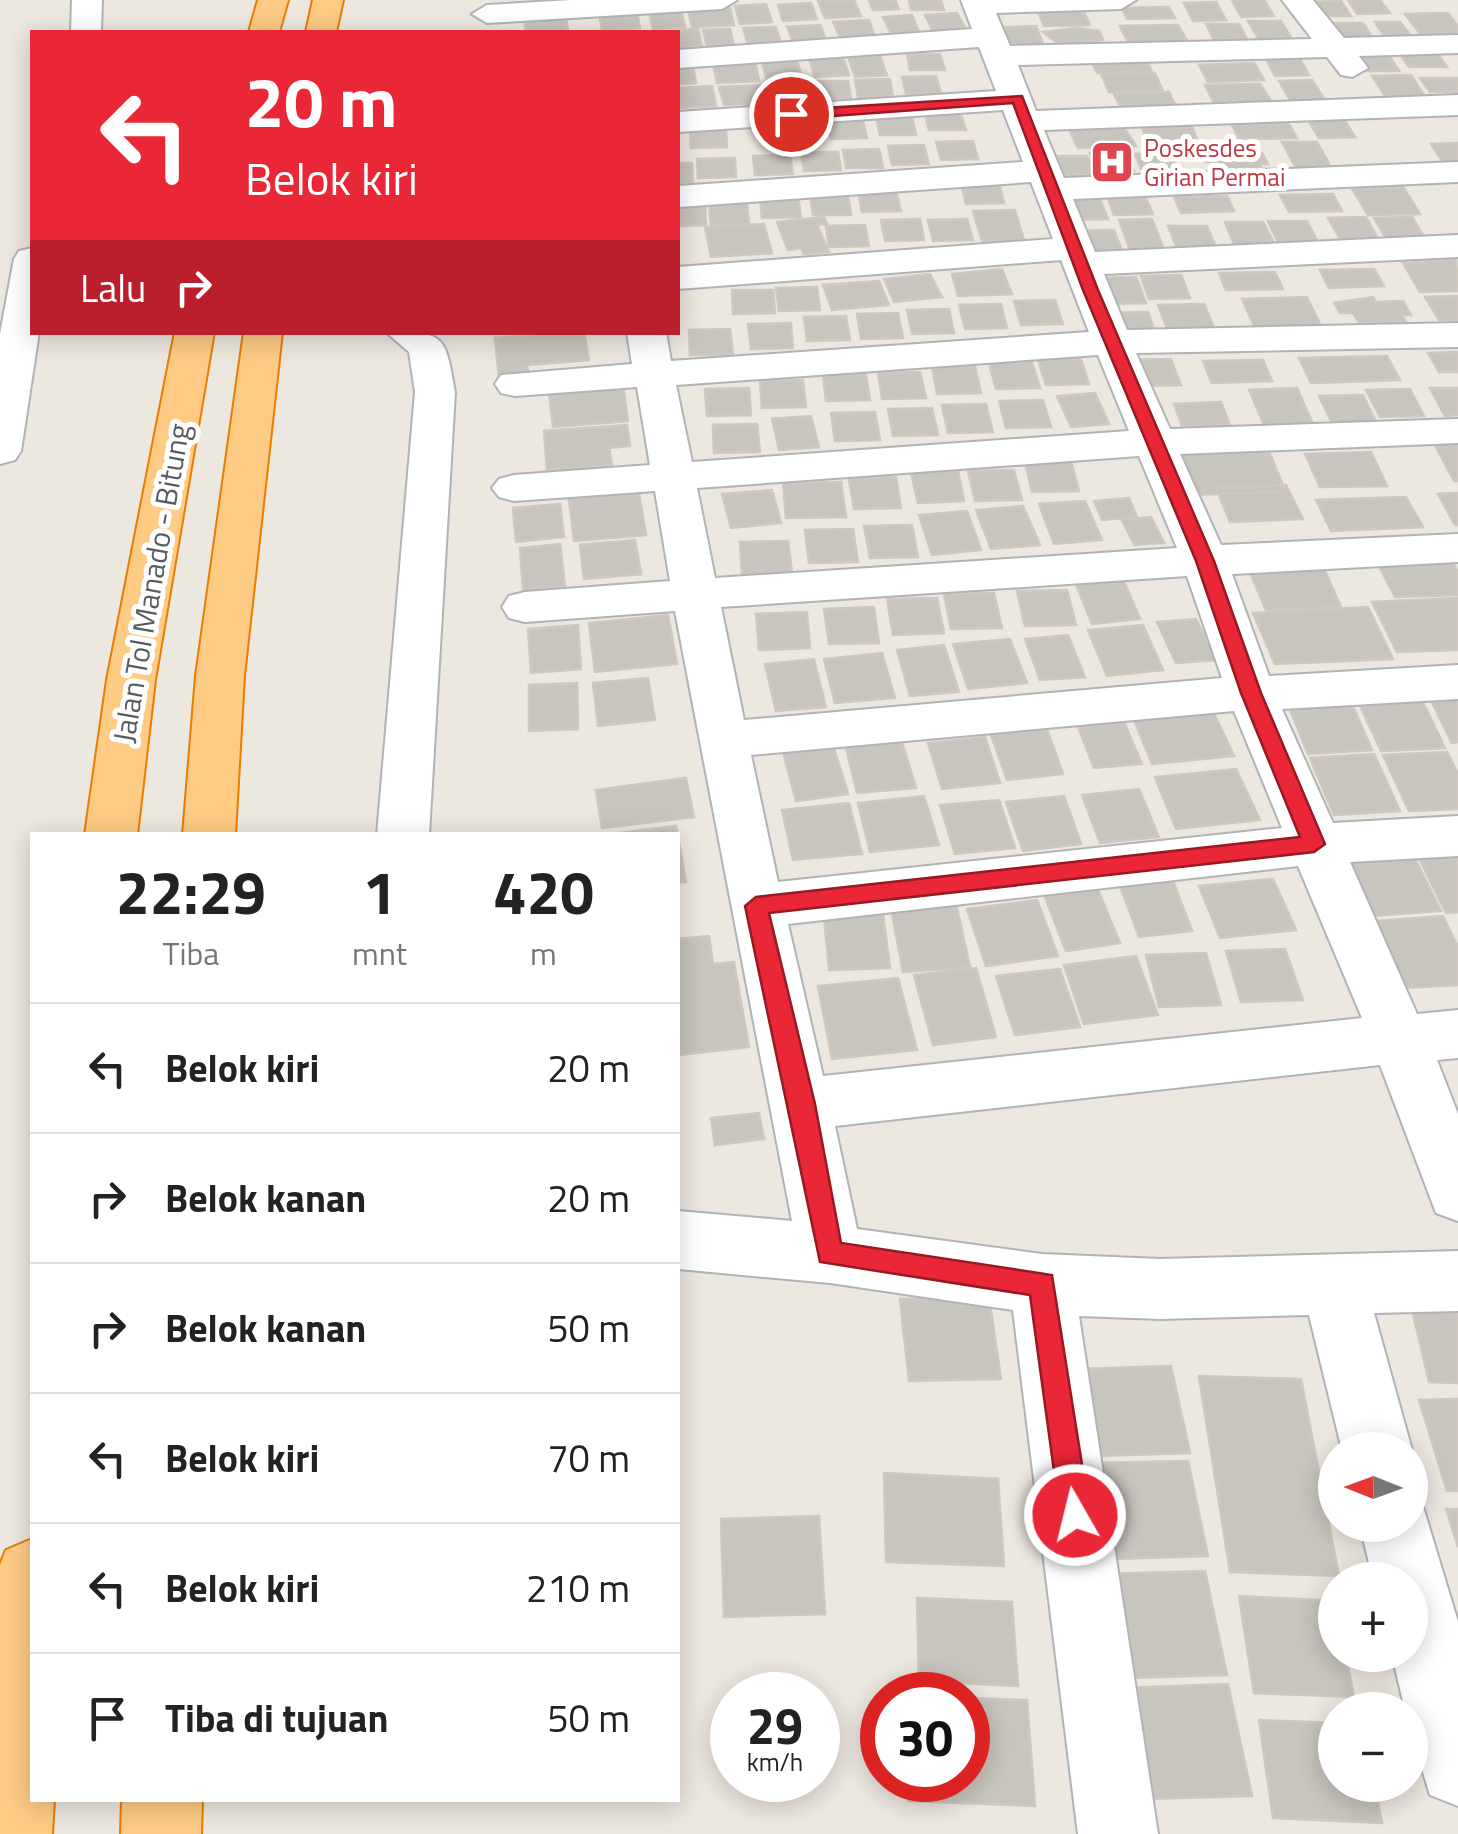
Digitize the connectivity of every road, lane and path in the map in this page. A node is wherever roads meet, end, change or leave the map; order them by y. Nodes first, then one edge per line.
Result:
1 (87, 0) edge
2 (273, 0) edge
3 (328, 0) edge
4 (722, 0) edge
5 (1121, 0) edge
6 (1298, 0) edge
7 (487, 14) dead end
8 (584, 14) edge
9 (986, 25) edge
10 (86, 30) edge
11 (265, 30) edge
12 (320, 30) edge
13 (1458, 44) edge
14 (1334, 46) junction
15 (680, 60) edge
16 (1458, 105) edge
17 (1022, 110) junction
18 (680, 122) edge
19 (1417, 147) edge
20 (1048, 180) junction
21 (680, 197) edge
22 (1458, 209) edge
23 (1458, 246) edge
24 (1077, 256) junction
25 (680, 278) edge
26 (32, 335) edge
27 (194, 335) edge
28 (263, 335) edge
29 (410, 335) edge
30 (1458, 335) edge
31 (1112, 342) junction
32 (649, 352) edge
33 (515, 384) dead end
34 (1458, 431) edge
35 (1154, 442) junction
36 (0, 450) edge
37 (671, 476) junction
38 (514, 488) dead end
39 (1458, 548) edge
40 (1205, 561) junction
41 (694, 592) junction
42 (524, 607) dead end
43 (1458, 682) edge
44 (1251, 693) junction
45 (724, 740) junction
46 (110, 832) edge
47 (210, 832) edge
48 (404, 832) edge
49 (1458, 836) edge
50 (1314, 844) junction
51 (756, 906) junction
52 (1458, 1034) edge
53 (1400, 1038) junction
54 (803, 1104) junction
55 (1458, 1193) edge
56 (680, 1240) edge
57 (830, 1254) junction
58 (1458, 1282) edge
59 (1042, 1284) junction
60 (1334, 1285) junction
61 (1371, 1432) edge
62 (1400, 1542) edge
63 (30, 1602) edge
64 (1458, 1767) edge
65 (162, 1802) edge
66 (12, 1834) edge
67 (161, 1834) edge
68 (1118, 1834) edge

1 - 10 street
2 - 11 highway
3 - 12 highway
4 - 8 street
5 - 9 street
6 - 14 street
7 - 8 street
9 - 14 street
9 - 15 street
9 - 17 street
13 - 14 street
14 - 19 street
16 - 19 street
17 - 18 street
17 - 19 street
17 - 20 street
19 - 20 street
19 - 22 street
20 - 21 street
20 - 24 street
23 - 24 street
24 - 25 street
24 - 31 street
26 - 36 street
27 - 46 highway, Jalan Tol Manado - Bitung
28 - 47 highway
29 - 48 street
30 - 31 street
31 - 32 street
31 - 35 street
32 - 33 street
32 - 37 street
34 - 35 street
35 - 37 street
35 - 40 street
37 - 38 street
37 - 41 street
39 - 40 street
40 - 41 street
40 - 44 street
41 - 42 street
41 - 45 street
43 - 44 street
44 - 45 street
44 - 50 street
45 - 51 street
49 - 50 street
50 - 51 street
50 - 53 street
51 - 54 street
52 - 53 street
53 - 54 street
53 - 55 street
54 - 57 street
56 - 57 street
57 - 59 street
58 - 60 street
59 - 60 street
59 - 68 street
60 - 61 street
62 - 64 street
63 - 66 highway
65 - 67 highway

